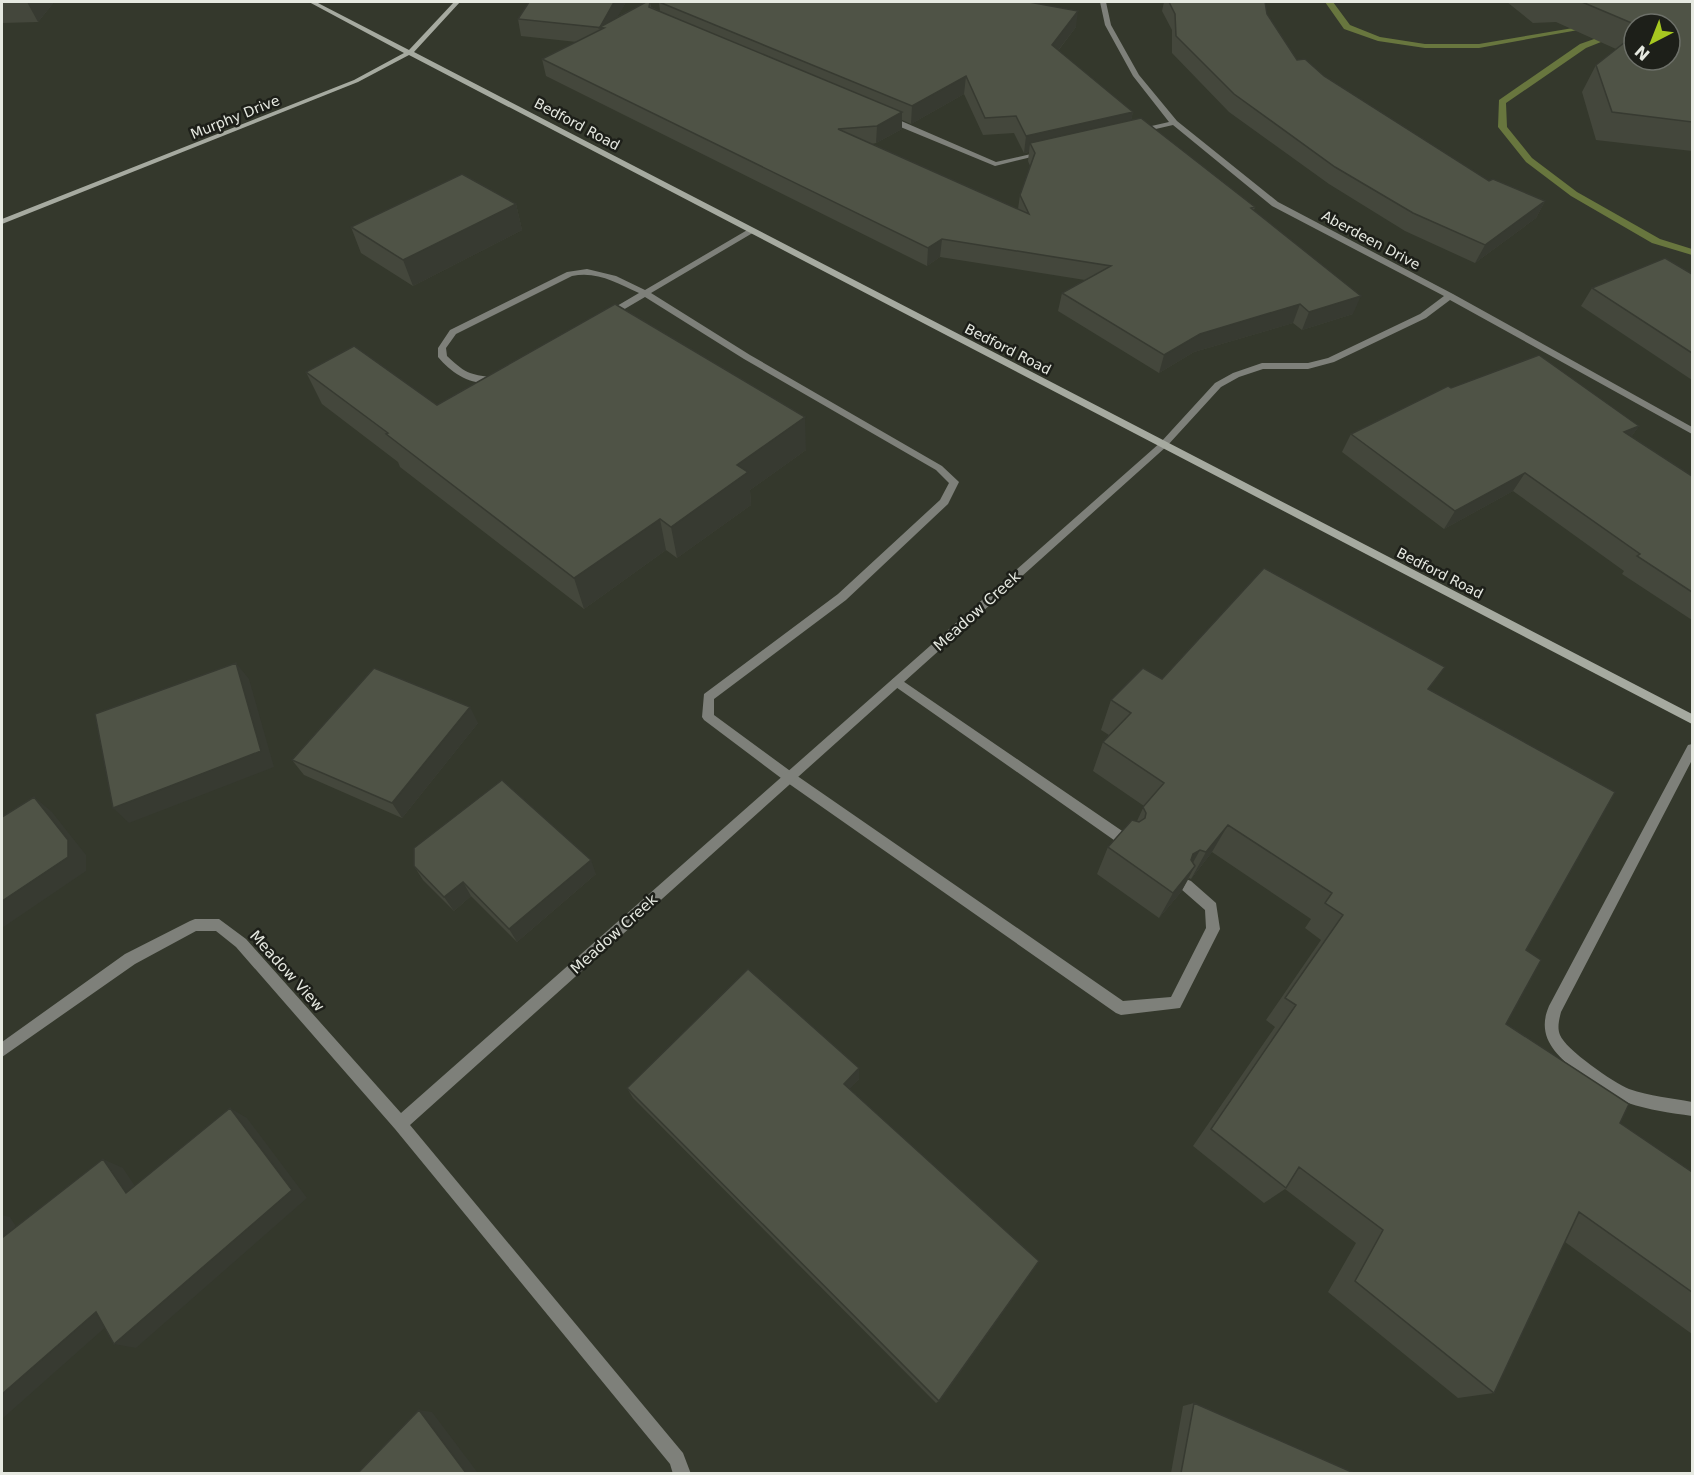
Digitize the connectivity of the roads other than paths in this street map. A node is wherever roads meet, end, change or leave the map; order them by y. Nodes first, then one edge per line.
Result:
1 (312, 2) edge
2 (457, 2) edge
3 (1103, 2) edge
4 (410, 52) junction
5 (885, 118) edge
6 (1174, 123) junction
7 (1129, 134) edge
8 (1051, 152) edge
9 (2, 222) edge
10 (752, 231) junction
11 (645, 293) junction
12 (1450, 296) junction
13 (596, 322) edge
14 (507, 374) edge
15 (1692, 431) edge
16 (1164, 444) junction
17 (897, 682) junction
18 (1692, 719) edge
19 (1692, 749) edge
20 (789, 777) junction
21 (1126, 841) edge
22 (1186, 885) edge
23 (2, 1050) edge
24 (1692, 1109) edge
25 (400, 1124) junction
26 (682, 1473) edge

1 - 4 main road, Bedford Road
2 - 4 main road, Murphy Drive
3 - 6 street, Aberdeen Drive
4 - 9 main road, Murphy Drive
4 - 10 main road, Bedford Road
5 - 8 street
6 - 7 street
6 - 12 street, Aberdeen Drive
10 - 11 street
10 - 16 main road, Bedford Road
11 - 13 street
11 - 14 street
11 - 20 street
12 - 15 street, Aberdeen Drive
12 - 16 street, Meadow Creek
16 - 17 street, Meadow Creek
16 - 18 main road, Bedford Road
17 - 20 street, Meadow Creek
17 - 21 street
19 - 24 street
20 - 22 street
20 - 25 street, Meadow Creek
23 - 25 street, Meadow View
25 - 26 street

